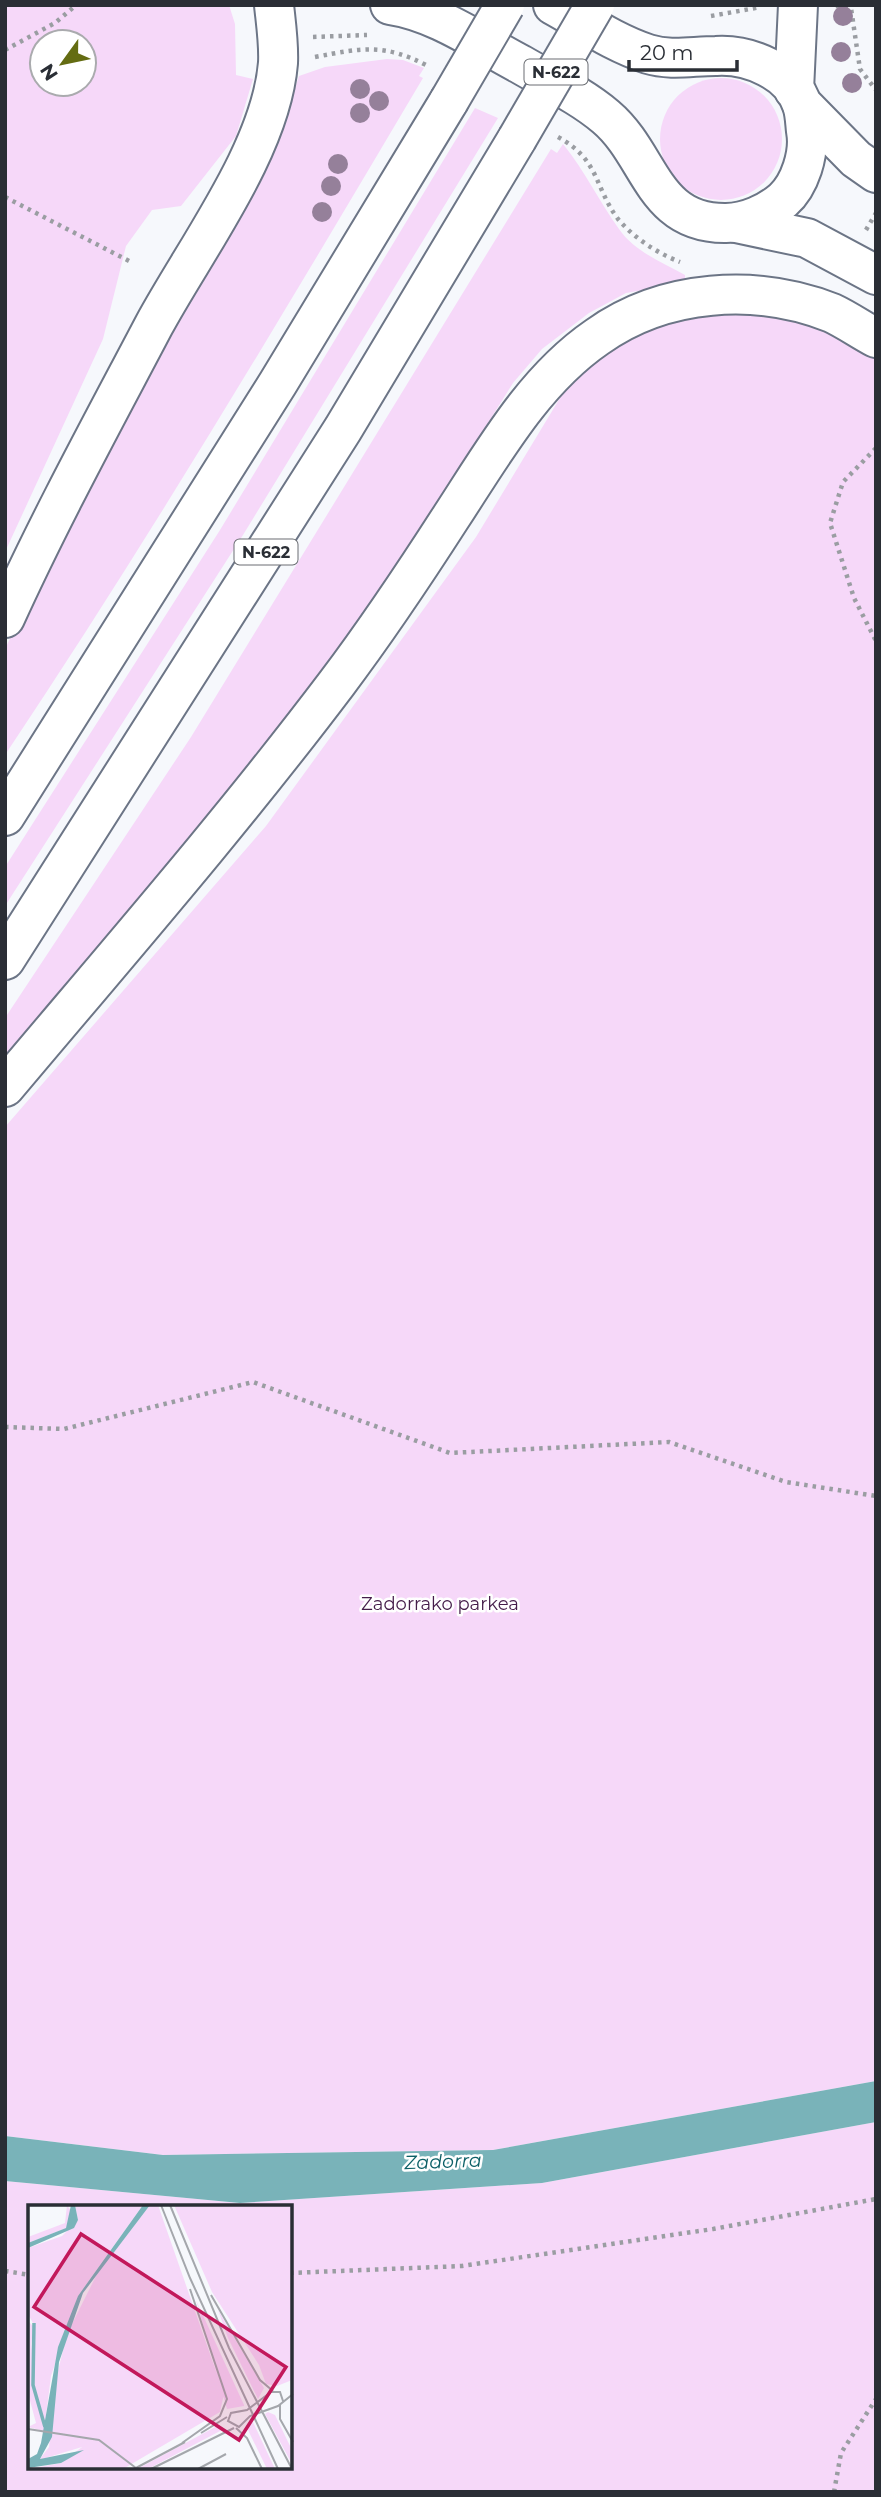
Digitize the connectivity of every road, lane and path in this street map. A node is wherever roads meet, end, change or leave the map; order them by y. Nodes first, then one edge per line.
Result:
1 (76, 5) edge
2 (505, 5) edge
3 (553, 5) edge
4 (596, 5) edge
5 (771, 5) edge
6 (797, 5) edge
7 (828, 5) edge
8 (851, 7) edge
9 (705, 17) dead end
10 (383, 20) edge
11 (276, 21) edge
12 (5, 50) edge
13 (876, 90) edge
14 (798, 97) junction
15 (876, 173) edge
16 (5, 197) edge
17 (736, 223) junction
18 (131, 262) dead end
19 (876, 275) edge
20 (876, 338) edge
21 (876, 448) edge
22 (5, 618) edge
23 (876, 641) edge
24 (5, 816) edge
25 (5, 960) edge
26 (5, 1087) edge
27 (5, 1427) edge
28 (876, 1496) edge
29 (876, 2199) edge
30 (5, 2271) edge
31 (292, 2273) edge
32 (28, 2275) edge
33 (876, 2399) edge
34 (834, 2492) edge

1 - 12 path
2 - 24 main road, bridge
3 - 14 main road
4 - 25 main road, N-622, bridge
5 - 9 path
6 - 14 main road
7 - 8 path
8 - 13 path
10 - 11 path
10 - 17 main road
11 - 22 main road
14 - 15 main road
14 - 17 main road
16 - 18 path
17 - 19 main road
20 - 26 main road
21 - 23 path
27 - 28 path
29 - 31 path
30 - 32 path
33 - 34 path

